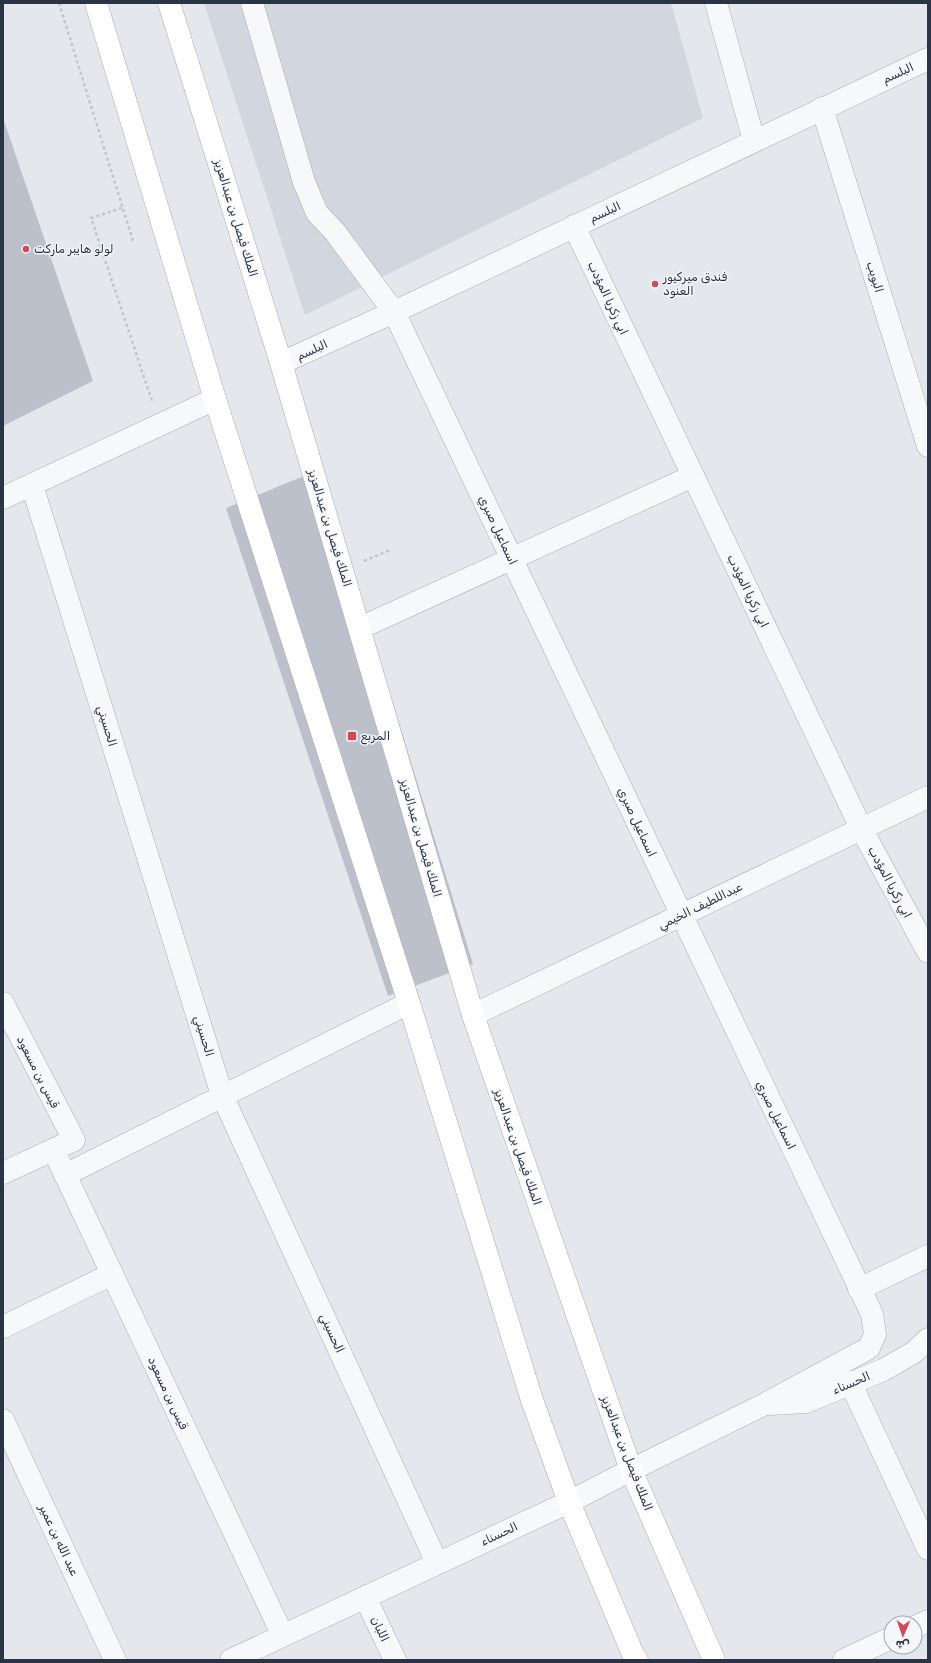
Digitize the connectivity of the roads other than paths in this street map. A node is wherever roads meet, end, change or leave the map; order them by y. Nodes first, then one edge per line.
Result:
1 (96, 3) edge
2 (168, 3) edge
3 (252, 3) edge
4 (716, 3) edge
5 (928, 59) edge
6 (822, 108) junction
7 (754, 141) junction
8 (574, 226) junction
9 (394, 312) junction
10 (281, 363) junction
11 (215, 399) junction
12 (928, 446) edge
13 (693, 476) junction
14 (32, 485) junction
15 (3, 498) edge
16 (512, 559) junction
17 (360, 628) junction
18 (928, 797) edge
19 (861, 828) junction
20 (681, 915) junction
21 (928, 952) edge
22 (3, 1003) edge
23 (409, 1003) junction
24 (473, 1015) junction
25 (222, 1095) junction
26 (54, 1151) junction
27 (3, 1174) edge
28 (65, 1175) junction
29 (928, 1256) edge
30 (112, 1274) junction
31 (860, 1289) junction
32 (3, 1327) edge
33 (875, 1334) joint
34 (928, 1339) edge
35 (850, 1382) junction
36 (765, 1404) junction
37 (3, 1420) edge
38 (631, 1470) junction
39 (569, 1502) junction
40 (928, 1549) edge
41 (438, 1563) junction
42 (365, 1597) junction
43 (283, 1636) junction
44 (883, 1642) edge
45 (115, 1660) edge
46 (232, 1660) edge
47 (394, 1660) edge
48 (637, 1660) edge
49 (714, 1660) edge
50 (844, 1660) edge

1 - 11 main road
2 - 10 main road, الملك فيصل بن عبدالعزيز
3 - 9 street, اسماعيل صبري
4 - 7 street
5 - 6 street, البلسم
6 - 7 street, البلسم
6 - 12 street, البويب
7 - 8 street, البلسم
8 - 9 street, البلسم
8 - 13 street, ابي زكريا المؤدب
9 - 10 street, البلسم
9 - 16 street, اسماعيل صبري
10 - 17 main road, الملك فيصل بن عبدالعزيز
11 - 14 street
11 - 23 main road
13 - 16 street
13 - 19 street, ابي زكريا المؤدب
14 - 15 street
14 - 25 street, الحسيني
16 - 17 street
16 - 20 street, اسماعيل صبري
17 - 24 main road, الملك فيصل بن عبدالعزيز
18 - 19 street, عبداللطيف الخيمي
19 - 20 street, عبداللطيف الخيمي
19 - 21 street, ابي زكريا المؤدب
20 - 24 street, عبداللطيف الخيمي
20 - 31 street, اسماعيل صبري
22 - 26 street, قيس بن مسعود
23 - 25 street
23 - 39 main road
24 - 38 main road, الملك فيصل بن عبدالعزيز
25 - 28 street
25 - 41 street, الحسيني
26 - 27 street
26 - 28 street, قيس بن مسعود
28 - 30 street, قيس بن مسعود
29 - 31 street
30 - 32 street
30 - 43 street, قيس بن مسعود
31 - 33 street, اسماعيل صبري
33 - 36 street, الحسناء
34 - 35 street, الحسناء
35 - 36 street, الحسناء
35 - 40 street
36 - 38 street, الحسناء
37 - 45 street, عبد الله بن عمير
38 - 39 street, الحسناء
38 - 49 main road, الملك فيصل بن عبدالعزيز
39 - 41 street, الحسناء
39 - 48 main road
41 - 42 street, الحسناء
42 - 43 street, الحسناء
42 - 47 street, اللبان
43 - 46 street, الحسناء
44 - 50 street

